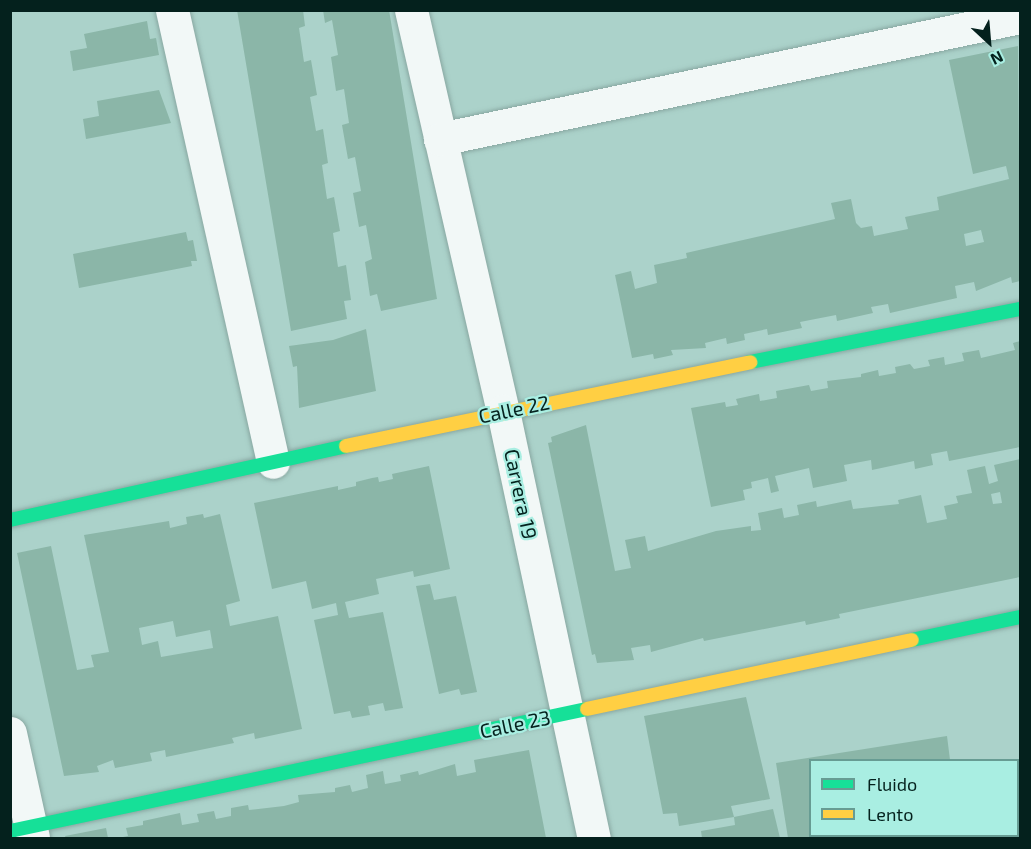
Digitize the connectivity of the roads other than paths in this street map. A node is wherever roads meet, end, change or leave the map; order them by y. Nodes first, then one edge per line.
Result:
1 (172, 10) edge
2 (411, 10) edge
3 (1020, 17) edge
4 (440, 139) junction
5 (1020, 309) edge
6 (503, 411) junction
7 (273, 462) junction
8 (10, 520) edge
9 (1020, 617) edge
10 (567, 713) junction
11 (10, 733) edge
12 (25, 832) edge
13 (594, 838) edge

1 - 7 street
2 - 4 street, Carrera 19
3 - 4 street
4 - 6 street, Carrera 19
5 - 6 street, Calle 22
6 - 7 street, Calle 22
6 - 10 street, Carrera 19
7 - 8 street, Calle 22
9 - 10 street, Calle 23
10 - 12 street, Calle 23
10 - 13 street, Carrera 19
11 - 12 street

